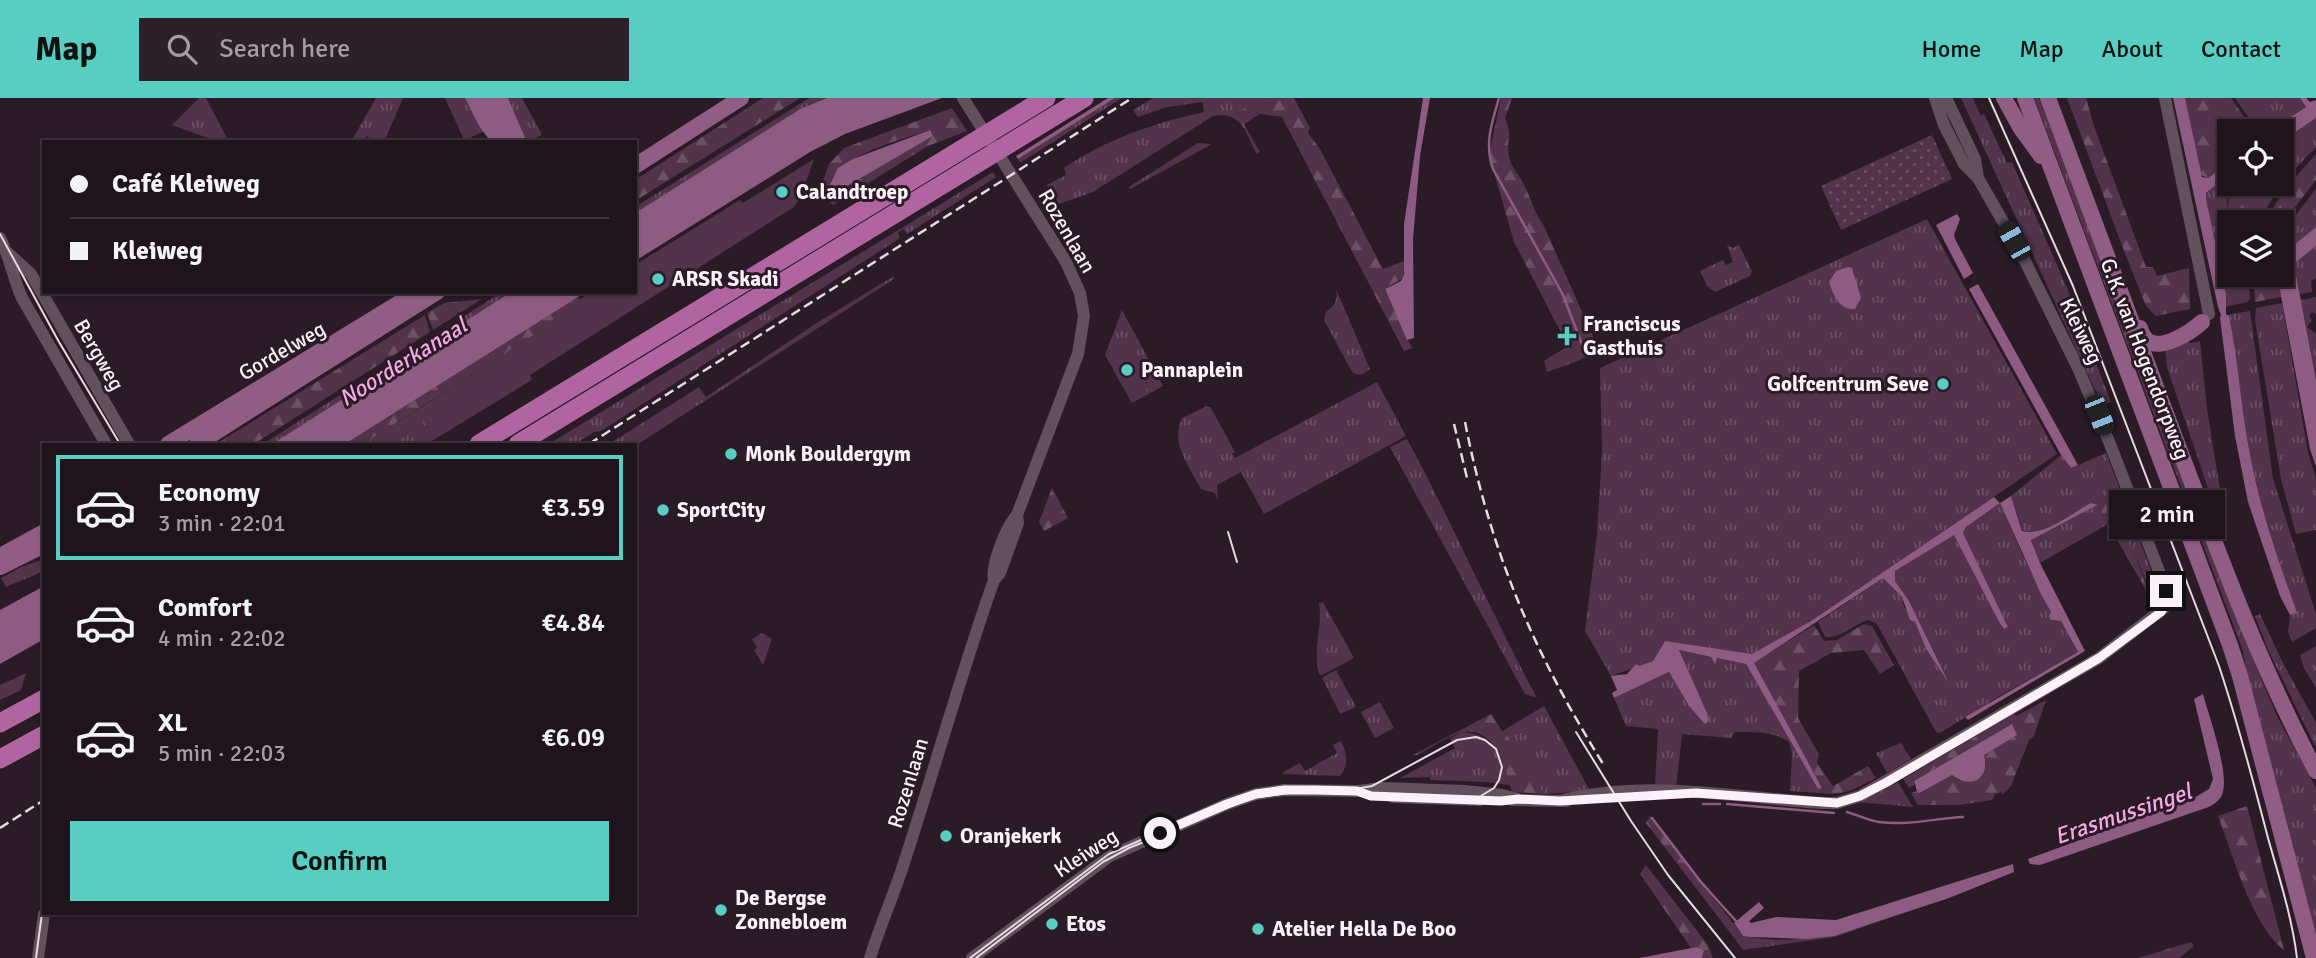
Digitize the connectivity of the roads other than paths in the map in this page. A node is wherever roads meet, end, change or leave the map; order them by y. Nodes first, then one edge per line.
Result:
1 (725, 98) edge
2 (741, 98) edge
3 (962, 98) edge
4 (1046, 98) edge
5 (1084, 98) edge
6 (1935, 98) edge
7 (1946, 98) edge
8 (2004, 98) edge
9 (2025, 98) edge
10 (2048, 98) edge
11 (2165, 98) edge
12 (637, 154) edge
13 (637, 165) edge
14 (2049, 166) junction
15 (1978, 178) junction
16 (0, 238) edge
17 (8, 253) junction
18 (2121, 291) junction
19 (42, 293) edge
20 (43, 294) edge
21 (414, 294) edge
22 (434, 294) edge
23 (2206, 318) joint
24 (105, 443) edge
25 (128, 443) edge
26 (170, 443) edge
27 (199, 443) edge
28 (481, 443) edge
29 (520, 443) edge
30 (42, 533) edge
31 (42, 546) edge
32 (0, 556) edge
33 (0, 567) edge
34 (40, 709) edge
35 (0, 720) edge
36 (42, 736) edge
37 (0, 746) edge
38 (0, 759) edge
39 (2316, 771) edge
40 (44, 915) edge
41 (38, 958) edge
42 (870, 958) edge
43 (972, 958) edge
44 (2314, 958) edge

1 - 12 main road
2 - 13 main road
3 - 42 street, Rozenlaan
4 - 28 highway
5 - 29 highway
6 - 15 street, Kleiweg
7 - 15 street, Kleiweg
8 - 14 main road
9 - 14 main road, G.K. van Hogendorpweg
10 - 18 main road, G.K. van Hogendorpweg
11 - 23 street
14 - 44 main road, G.K. van Hogendorpweg
15 - 43 street, Kleiweg
16 - 17 street, Bergweg
17 - 19 street, Bergweg
17 - 24 street, Bergweg
18 - 23 main road
18 - 39 main road, G.K. van Hogendorpweg
20 - 25 street, Bergweg
21 - 26 main road, Gordelweg
22 - 27 main road, Gordelweg
30 - 32 main road
31 - 33 main road
34 - 35 highway
34 - 37 highway
36 - 38 highway
40 - 41 street

